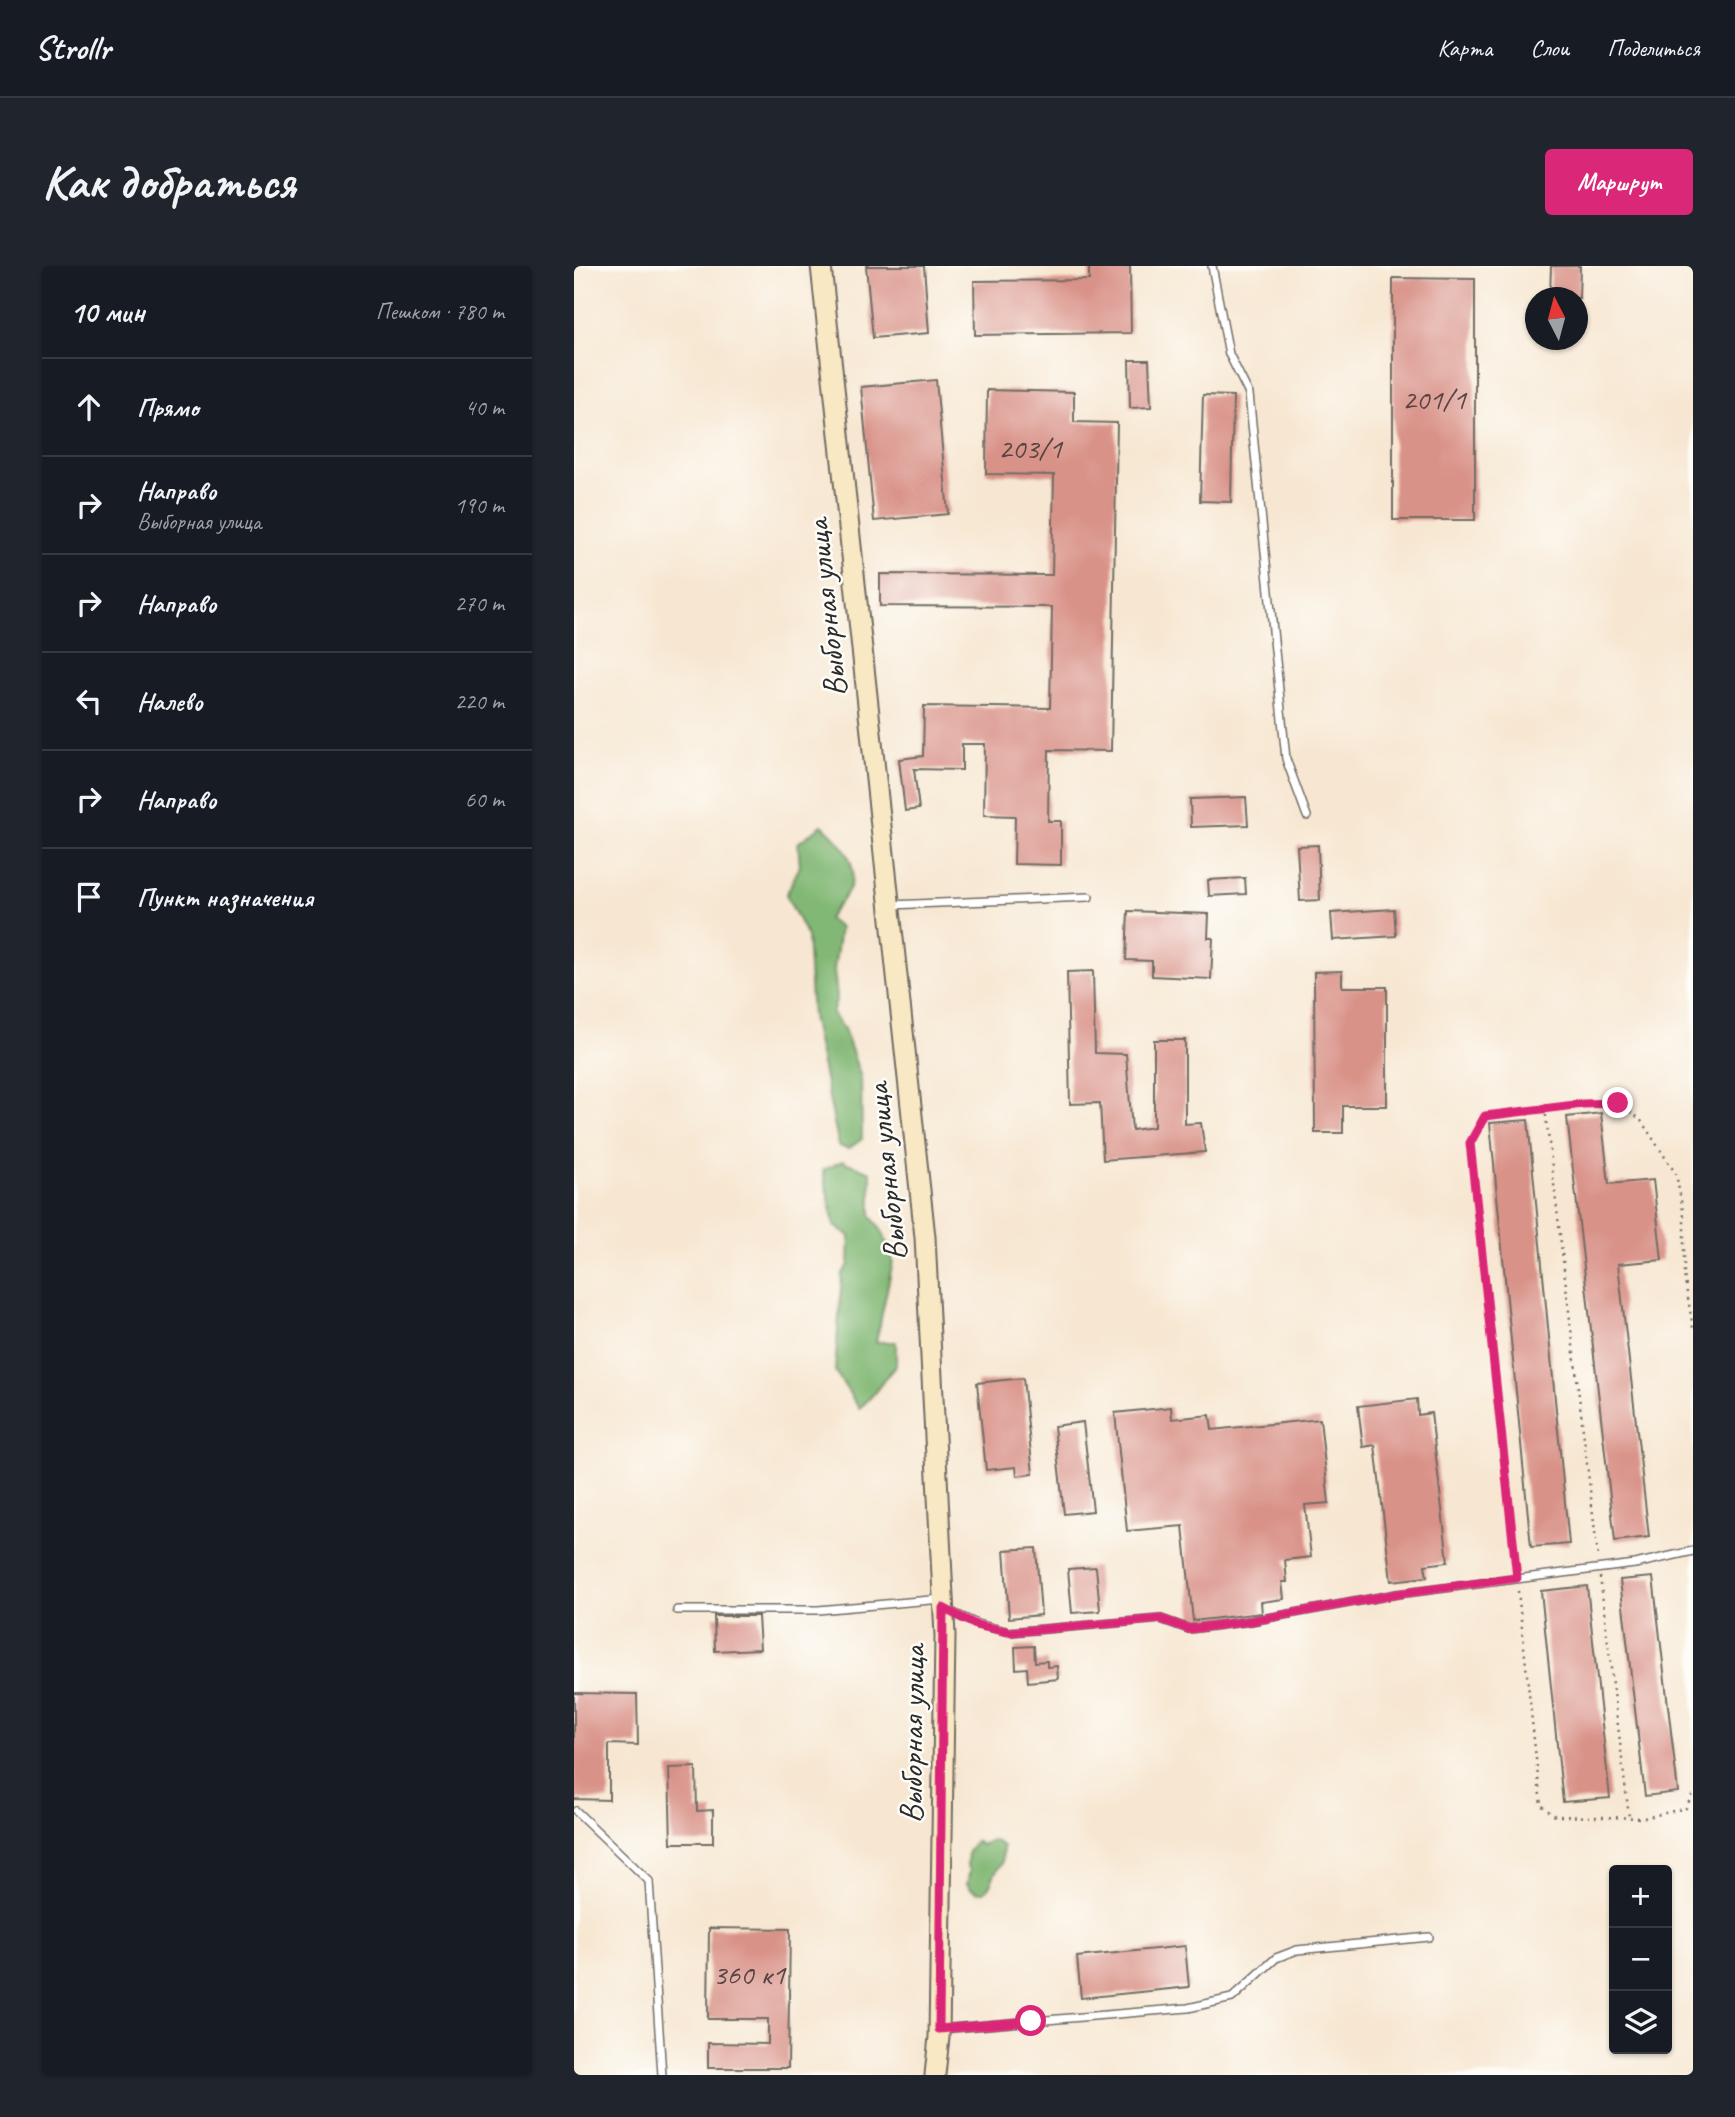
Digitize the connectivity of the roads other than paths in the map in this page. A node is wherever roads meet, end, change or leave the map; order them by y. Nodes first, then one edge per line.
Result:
1 (821, 266) edge
2 (1212, 266) edge
3 (1307, 816) dead end
4 (1089, 897) dead end
5 (890, 905) junction
6 (1693, 1551) edge
7 (943, 1603) junction
8 (677, 1610) dead end
9 (576, 1811) dead end
10 (1429, 1937) dead end
11 (939, 2029) junction
12 (662, 2075) edge
13 (935, 2075) edge

1 - 5 main road, Выборная улица
2 - 3 lane
4 - 5 lane
5 - 7 main road, Выборная улица
6 - 7 lane
7 - 8 lane
7 - 11 main road, Выборная улица
9 - 12 lane
10 - 11 lane
11 - 13 main road, Выборная улица

